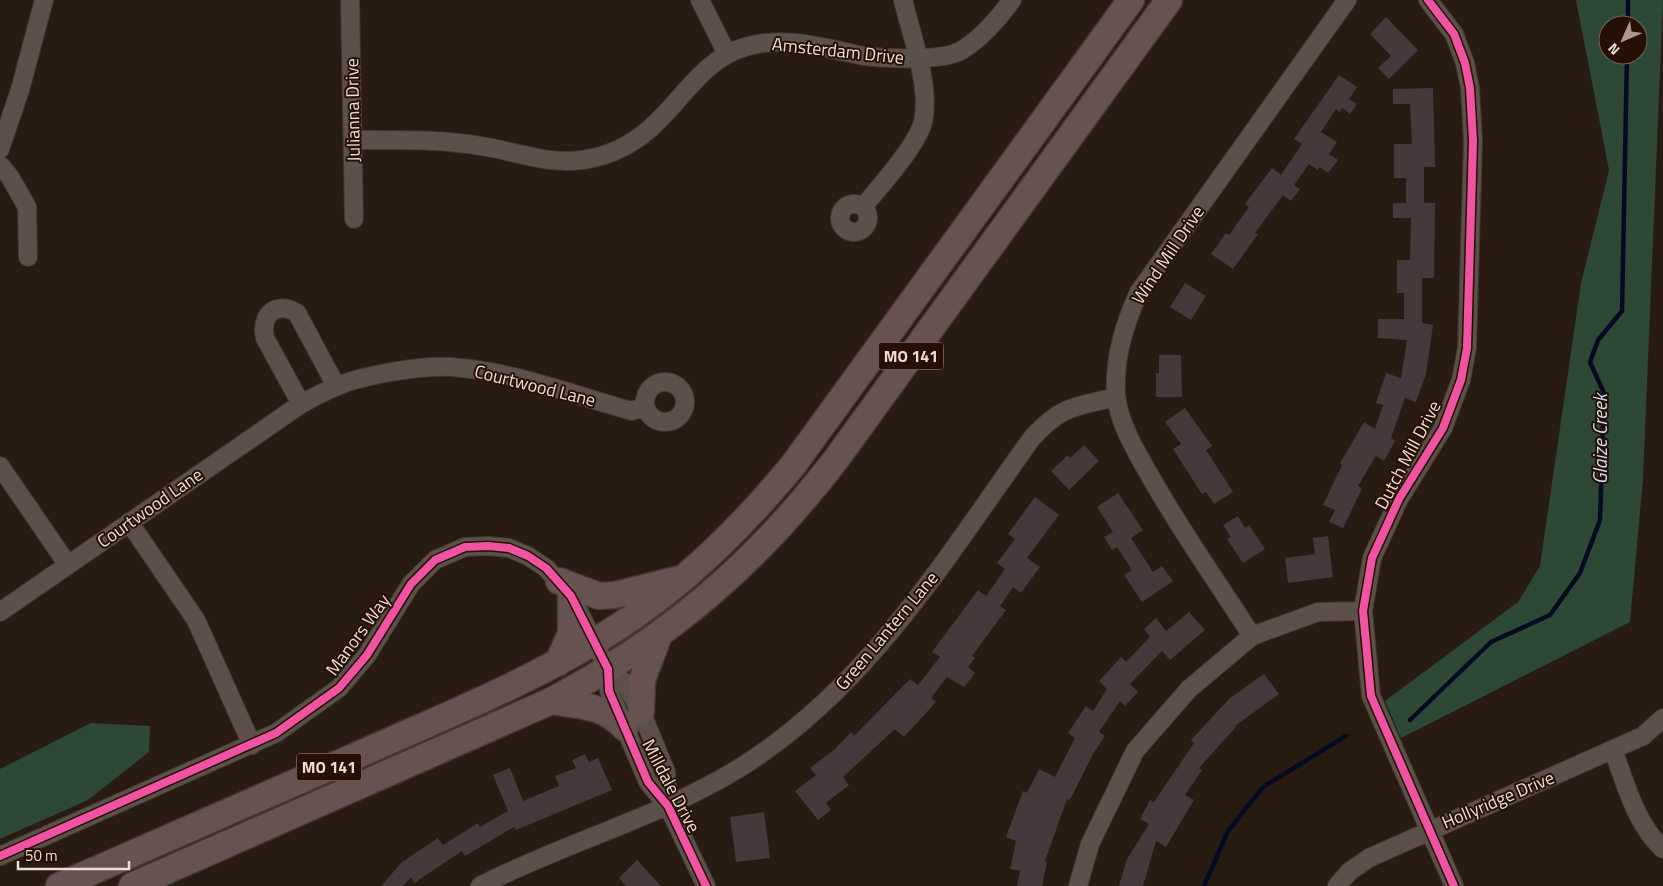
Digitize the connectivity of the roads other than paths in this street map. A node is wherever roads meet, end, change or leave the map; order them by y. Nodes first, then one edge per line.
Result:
1 (44, 0) edge
2 (350, 0) edge
3 (700, 0) edge
4 (903, 0) edge
5 (1012, 0) edge
6 (1131, 0) edge
7 (1169, 0) edge
8 (1347, 0) edge
9 (1428, 0) edge
10 (727, 54) junction
11 (918, 59) junction
12 (353, 140) junction
13 (0, 149) edge
14 (0, 165) edge
15 (863, 207) dead end
16 (354, 220) dead end
17 (28, 257) dead end
18 (336, 386) junction
19 (1116, 397) junction
20 (301, 404) junction
21 (645, 406) dead end
22 (0, 466) edge
23 (128, 522) junction
24 (68, 565) junction
25 (685, 577) junction
26 (565, 589) junction
27 (0, 612) edge
28 (1363, 612) junction
29 (659, 635) junction
30 (1252, 636) junction
31 (595, 642) junction
32 (558, 663) junction
33 (608, 669) junction
34 (551, 701) junction
35 (1663, 718) edge
36 (633, 719) junction
37 (252, 745) junction
38 (1613, 750) junction
39 (668, 806) junction
40 (1428, 830) junction
41 (1663, 848) edge
42 (0, 856) edge
43 (59, 886) edge
44 (132, 886) edge
45 (480, 886) edge
46 (706, 886) edge
47 (1078, 886) edge
48 (1337, 886) edge
49 (1454, 886) edge

1 - 13 street
2 - 12 street, Julianna Drive
3 - 10 street
4 - 11 street
5 - 11 street, Amsterdam Drive
6 - 25 highway, MO 141
7 - 29 highway, MO 141
8 - 19 street, Wind Mill Drive
9 - 28 street, Dutch Mill Drive
10 - 11 street, Amsterdam Drive
10 - 12 street, Amsterdam Drive
11 - 15 street
12 - 16 street, Julianna Drive
14 - 17 street
18 - 20 street, Courtwood Lane
18 - 20 street
18 - 21 street, Courtwood Lane
19 - 30 street, Wind Mill Drive
19 - 39 street, Green Lantern Lane
20 - 23 street, Courtwood Lane
22 - 24 street
23 - 24 street, Courtwood Lane
23 - 37 street
24 - 27 street, Courtwood Lane
25 - 26 highway
25 - 31 highway, MO 141
26 - 31 street, Manors Way
26 - 32 highway
26 - 37 street, Manors Way
28 - 30 street
28 - 40 street, Dutch Mill Drive
29 - 33 highway, MO 141
29 - 36 highway
30 - 47 street
31 - 32 highway, MO 141
31 - 33 street, Manors Way
32 - 43 highway, MO 141
33 - 34 highway, MO 141
33 - 36 street, Milldale Drive
34 - 36 highway
34 - 44 highway, MO 141
35 - 38 street, Hollyridge Drive
36 - 39 street, Milldale Drive
37 - 42 street, Manors Way
38 - 40 street, Hollyridge Drive
38 - 41 street
39 - 45 street, Green Lantern Lane
39 - 46 street, Milldale Drive
40 - 48 street, Hollyridge Drive
40 - 49 street, Dutch Mill Drive

